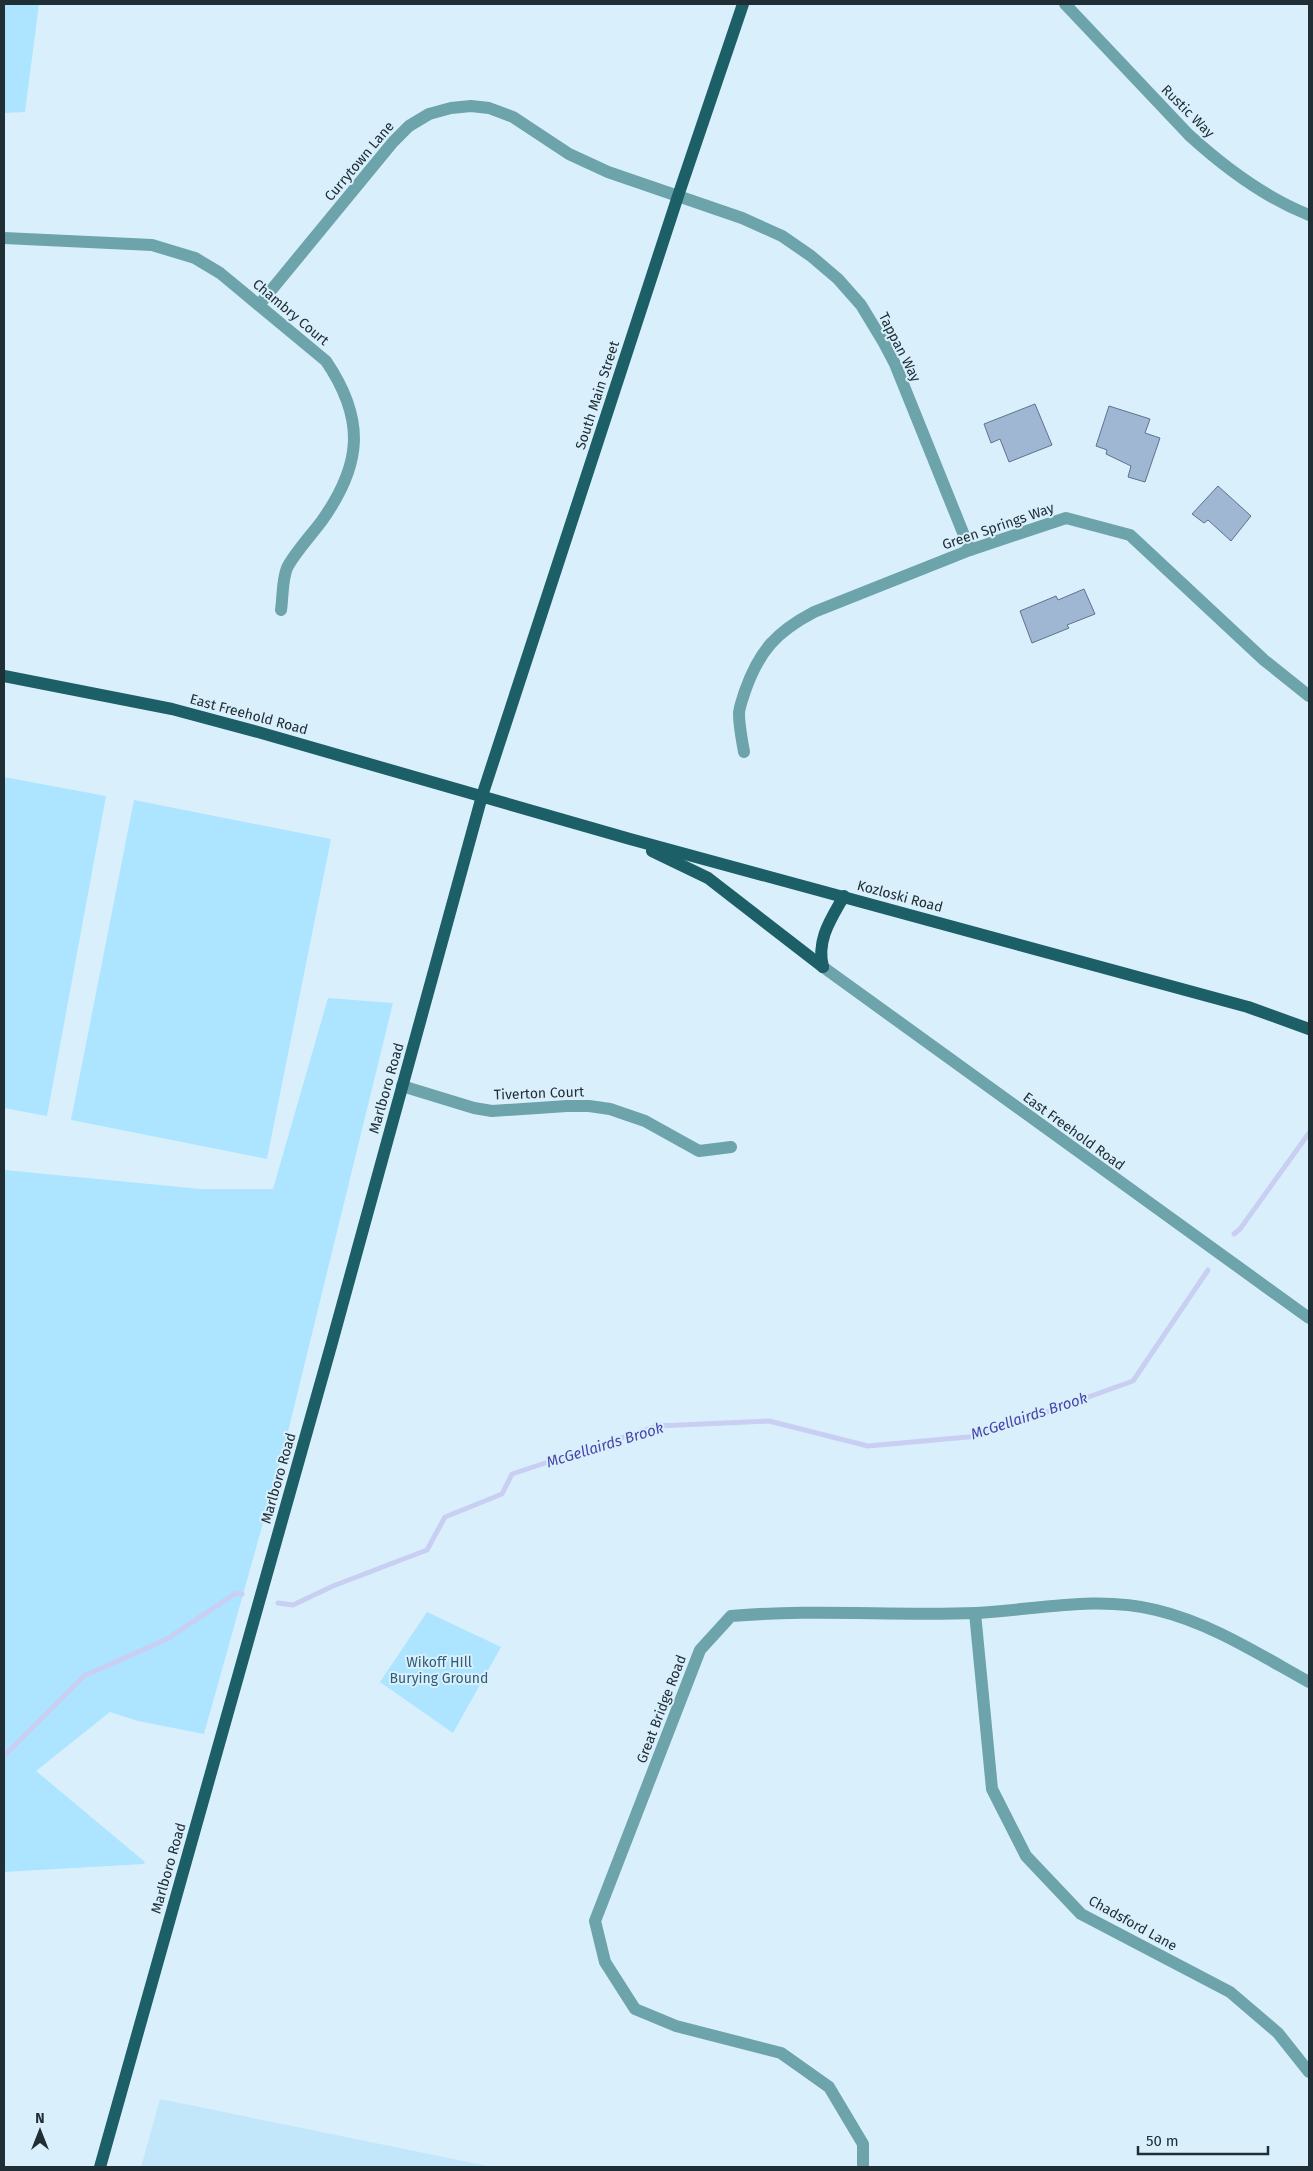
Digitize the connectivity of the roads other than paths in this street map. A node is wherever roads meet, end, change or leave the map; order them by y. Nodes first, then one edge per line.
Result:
1 (743, 4) edge
2 (1065, 4) edge
3 (678, 196) junction
4 (1309, 215) edge
5 (4, 238) edge
6 (260, 305) junction
7 (970, 550) junction
8 (281, 610) dead end
9 (4, 676) edge
10 (1309, 696) edge
11 (744, 752) dead end
12 (482, 796) junction
13 (630, 839) junction
14 (844, 896) junction
15 (823, 967) junction
16 (1309, 1029) edge
17 (402, 1086) junction
18 (731, 1147) dead end
19 (1309, 1318) edge
20 (975, 1613) junction
21 (1309, 1682) edge
22 (1309, 2072) edge
23 (100, 2167) edge
24 (863, 2167) edge

1 - 3 main road, South Main Street
2 - 4 street, Rustic Way
3 - 6 street, Currytown Lane
3 - 7 street, Tappan Way
3 - 12 main road, South Main Street
5 - 6 street, Chambry Court
6 - 8 street, Chambry Court
7 - 10 street, Green Springs Way
7 - 11 street, Green Springs Way
9 - 12 main road, East Freehold Road
12 - 13 main road, Kozloski Road
12 - 17 main road, Marlboro Road
13 - 14 main road, Kozloski Road
13 - 15 main road
14 - 15 main road
14 - 16 main road, Kozloski Road
15 - 19 street, East Freehold Road
17 - 18 street, Tiverton Court
17 - 23 main road, Marlboro Road
20 - 21 street, Great Bridge Road
20 - 22 street, Chadsford Lane
20 - 24 street, Great Bridge Road

